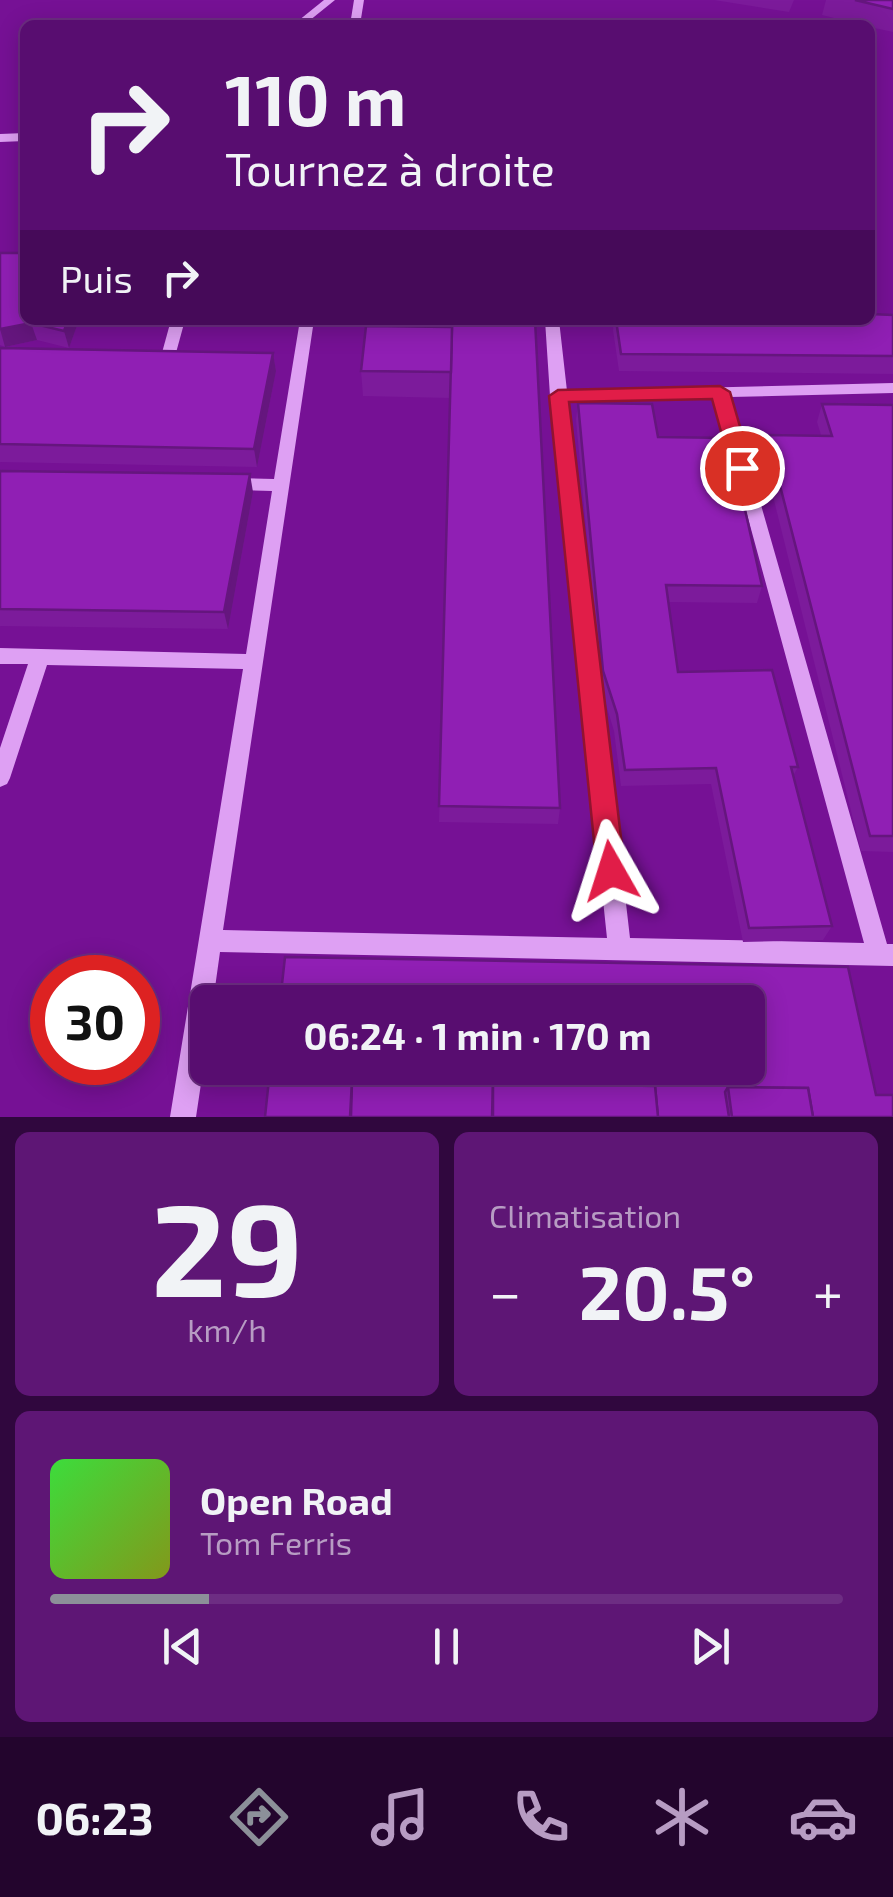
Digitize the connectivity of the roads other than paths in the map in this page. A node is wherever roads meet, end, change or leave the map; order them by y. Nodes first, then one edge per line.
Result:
1 (330, 0) edge
2 (304, 20) edge
3 (177, 325) edge
4 (305, 325) edge
5 (552, 325) edge
6 (148, 360) edge
7 (167, 360) junction
8 (186, 360) edge
9 (280, 361) dead end
10 (299, 361) junction
11 (893, 388) edge
12 (720, 392) junction
13 (558, 396) junction
14 (206, 484) edge
15 (280, 485) junction
16 (0, 656) edge
17 (40, 657) junction
18 (253, 662) junction
19 (0, 778) edge
20 (212, 941) junction
21 (620, 950) junction
22 (886, 955) edge
23 (183, 1117) edge

1 - 2 street
3 - 7 street
4 - 10 street
5 - 13 street
6 - 7 street
7 - 8 street
9 - 10 street
10 - 15 street
11 - 12 street
12 - 13 street
12 - 22 street
13 - 21 street
14 - 15 street
15 - 18 street
16 - 17 street
17 - 18 street
17 - 19 street
18 - 20 street
20 - 21 street
20 - 23 street
21 - 22 street

